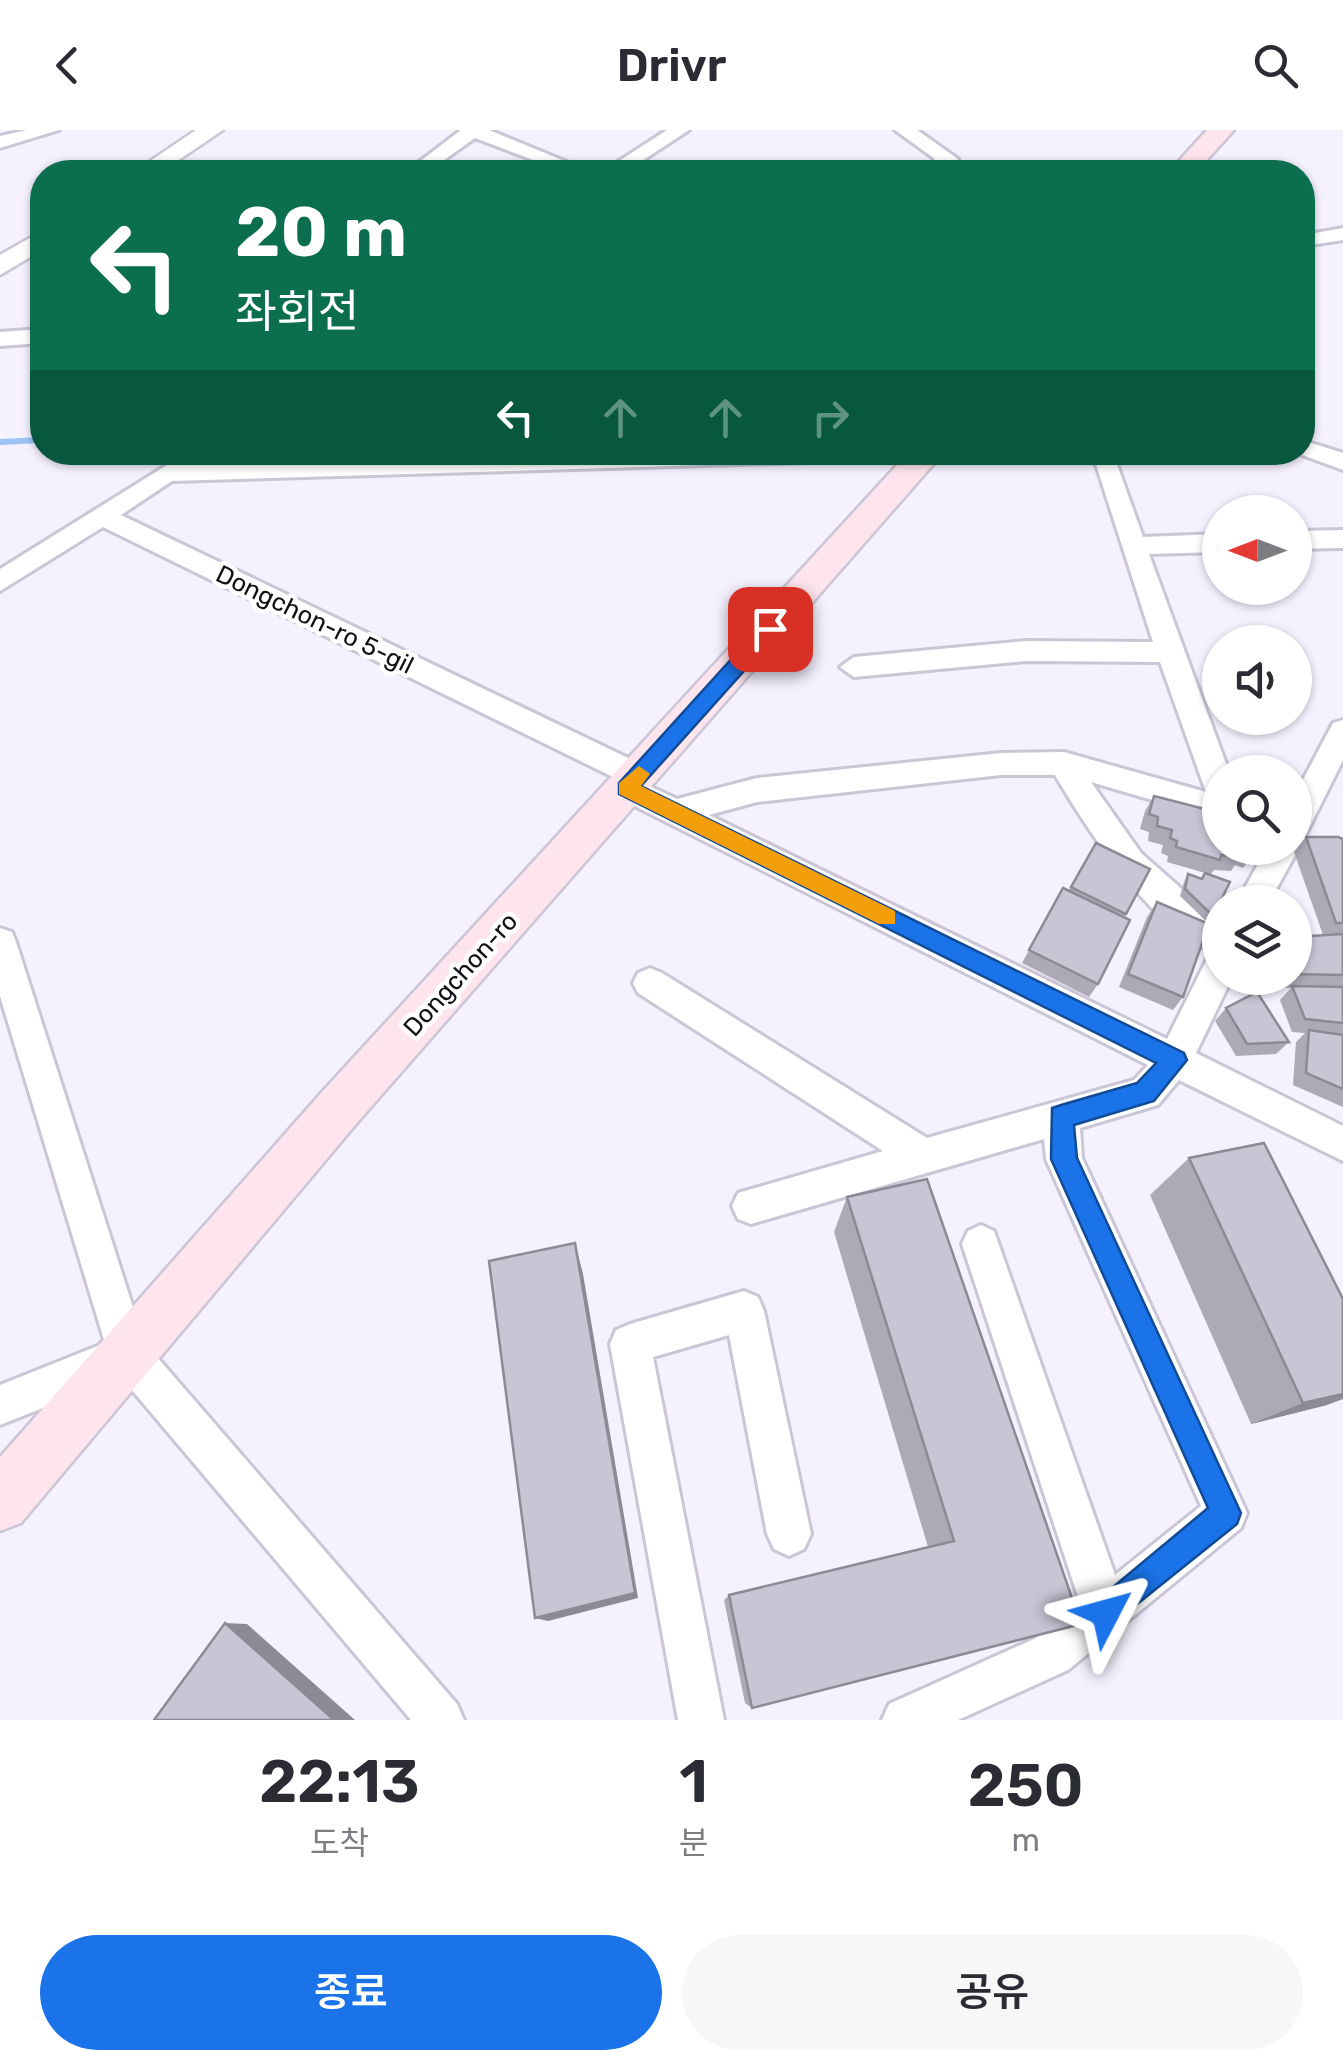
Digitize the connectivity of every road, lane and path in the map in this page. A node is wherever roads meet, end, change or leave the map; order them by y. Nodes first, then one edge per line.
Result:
1 (50, 130) edge
2 (212, 130) edge
3 (472, 130) edge
4 (680, 130) edge
5 (904, 130) edge
6 (1221, 130) edge
7 (0, 142) edge
8 (165, 160) edge
9 (431, 160) edge
10 (550, 160) edge
11 (631, 160) edge
12 (945, 160) edge
13 (1193, 160) edge
14 (1343, 234) edge
15 (1315, 239) edge
16 (30, 247) edge
17 (0, 267) edge
18 (30, 337) edge
19 (0, 339) edge
20 (1315, 452) edge
21 (1342, 461) edge
22 (415, 465) edge
23 (916, 465) edge
24 (1105, 465) edge
25 (102, 516) junction
26 (1343, 539) edge
27 (1312, 540) edge
28 (1202, 544) edge
29 (1133, 546) junction
30 (0, 582) edge
31 (1172, 652) junction
32 (854, 667) dead end
33 (1343, 731) edge
34 (1208, 755) edge
35 (1064, 763) junction
36 (632, 782) junction
37 (1312, 793) edge
38 (1202, 803) edge
39 (674, 812) junction
40 (1312, 834) edge
41 (1327, 840) edge
42 (1202, 927) edge
43 (0, 942) edge
44 (650, 983) dead end
45 (1206, 995) edge
46 (1175, 1060) junction
47 (1061, 1117) junction
48 (1342, 1146) edge
49 (923, 1156) junction
50 (751, 1206) dead end
51 (981, 1244) dead end
52 (128, 1354) junction
53 (0, 1405) edge
54 (0, 1502) edge
55 (789, 1534) dead end
56 (1106, 1613) junction
57 (441, 1720) edge
58 (702, 1720) edge
59 (906, 1720) edge

1 - 7 street
2 - 8 street
3 - 9 street
3 - 10 street
4 - 11 street
5 - 12 street
6 - 13 main road
14 - 15 street
16 - 17 street
18 - 19 street
20 - 21 street
22 - 25 street
23 - 36 main road, Dongchon-ro
24 - 29 street
25 - 30 street
25 - 36 street, Dongchon-ro 5-gil
26 - 27 street
28 - 29 street
29 - 31 street
31 - 32 street
31 - 34 street
33 - 37 street
35 - 38 street
35 - 39 street
35 - 42 street
36 - 39 street, Dongchon-ro 5-gil
36 - 52 main road, Dongchon-ro
39 - 46 street, Dongchon-ro 5-gil
40 - 41 street
43 - 52 street
44 - 49 street
45 - 46 street
46 - 47 street
46 - 48 street, Dongchon-ro 5-gil
47 - 49 street
47 - 56 street
49 - 50 street
51 - 56 street
52 - 53 street
52 - 54 main road, Dongchon-ro
52 - 57 street
55 - 58 street
56 - 59 street

